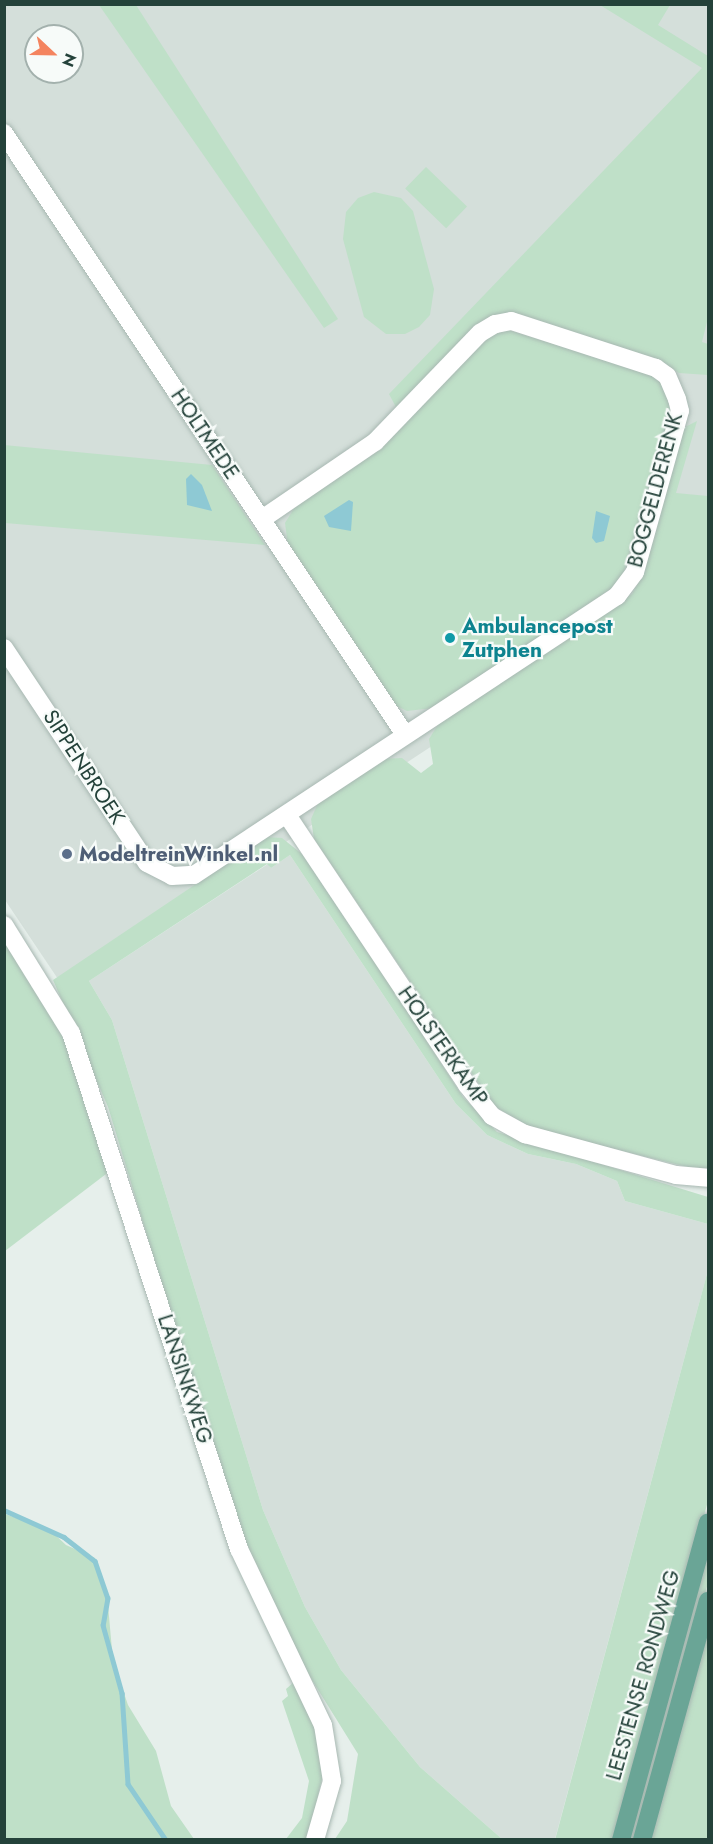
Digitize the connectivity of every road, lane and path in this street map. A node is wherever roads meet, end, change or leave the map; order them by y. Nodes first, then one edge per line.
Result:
1 (4, 133) edge
2 (262, 519) junction
3 (4, 648) edge
4 (405, 735) junction
5 (287, 815) junction
6 (172, 876) joint
7 (4, 925) edge
8 (676, 1175) junction
9 (708, 1179) edge
10 (708, 1190) edge
11 (708, 1523) edge
12 (708, 1601) edge
13 (315, 1839) edge
14 (621, 1839) edge
15 (642, 1839) edge

1 - 2 street, HOLTMEDE
2 - 4 street, HOLTMEDE
2 - 4 street, BOGGELDERENK
3 - 6 street, SIPPENBROEK
4 - 5 street, BOGGELDERENK
5 - 6 street, BOGGELDERENK
5 - 8 street, HOLSTERKAMP
7 - 13 street, LANSINKWEG
8 - 9 street, HOLSTERKAMP
8 - 10 street, HOLSTERKAMP
11 - 14 main road, LEESTENSE RONDWEG
12 - 15 main road, LEESTENSE RONDWEG

